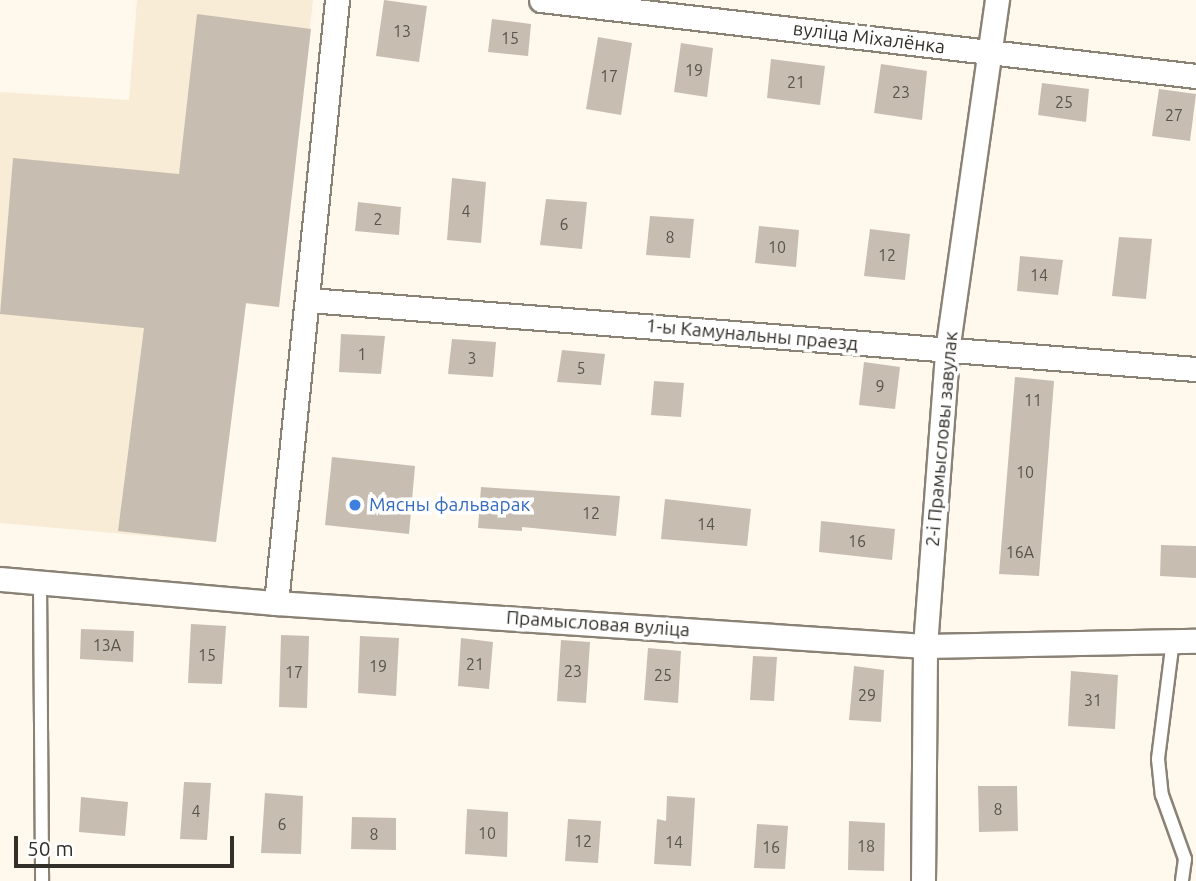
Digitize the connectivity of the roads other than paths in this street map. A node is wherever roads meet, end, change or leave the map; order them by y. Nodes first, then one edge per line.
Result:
1 (337, 0) edge
2 (541, 0) edge
3 (997, 0) edge
4 (992, 53) junction
5 (1196, 76) edge
6 (309, 300) junction
7 (947, 351) junction
8 (1196, 369) edge
9 (0, 579) edge
10 (40, 582) junction
11 (276, 603) junction
12 (1185, 641) edge
13 (925, 646) junction
14 (42, 881) edge
15 (923, 881) edge
16 (1182, 881) edge

1 - 6 street
2 - 4 street, вуліца Міхалёнка
3 - 4 street, 2-і Прамысловы завулак
4 - 5 street, вуліца Міхалёнка
4 - 7 street, 2-і Прамысловы завулак
6 - 7 street, 1-ы Камунальны праезд
6 - 11 street
7 - 8 street, 1-ы Камунальны праезд
7 - 13 street, 2-і Прамысловы завулак
9 - 10 street, Прамысловая вуліца
10 - 11 street, Прамысловая вуліца
10 - 14 lane
11 - 13 street, Прамысловая вуліца
12 - 13 street, Прамысловая вуліца
12 - 16 lane
13 - 15 street, 2-і Прамысловы завулак

